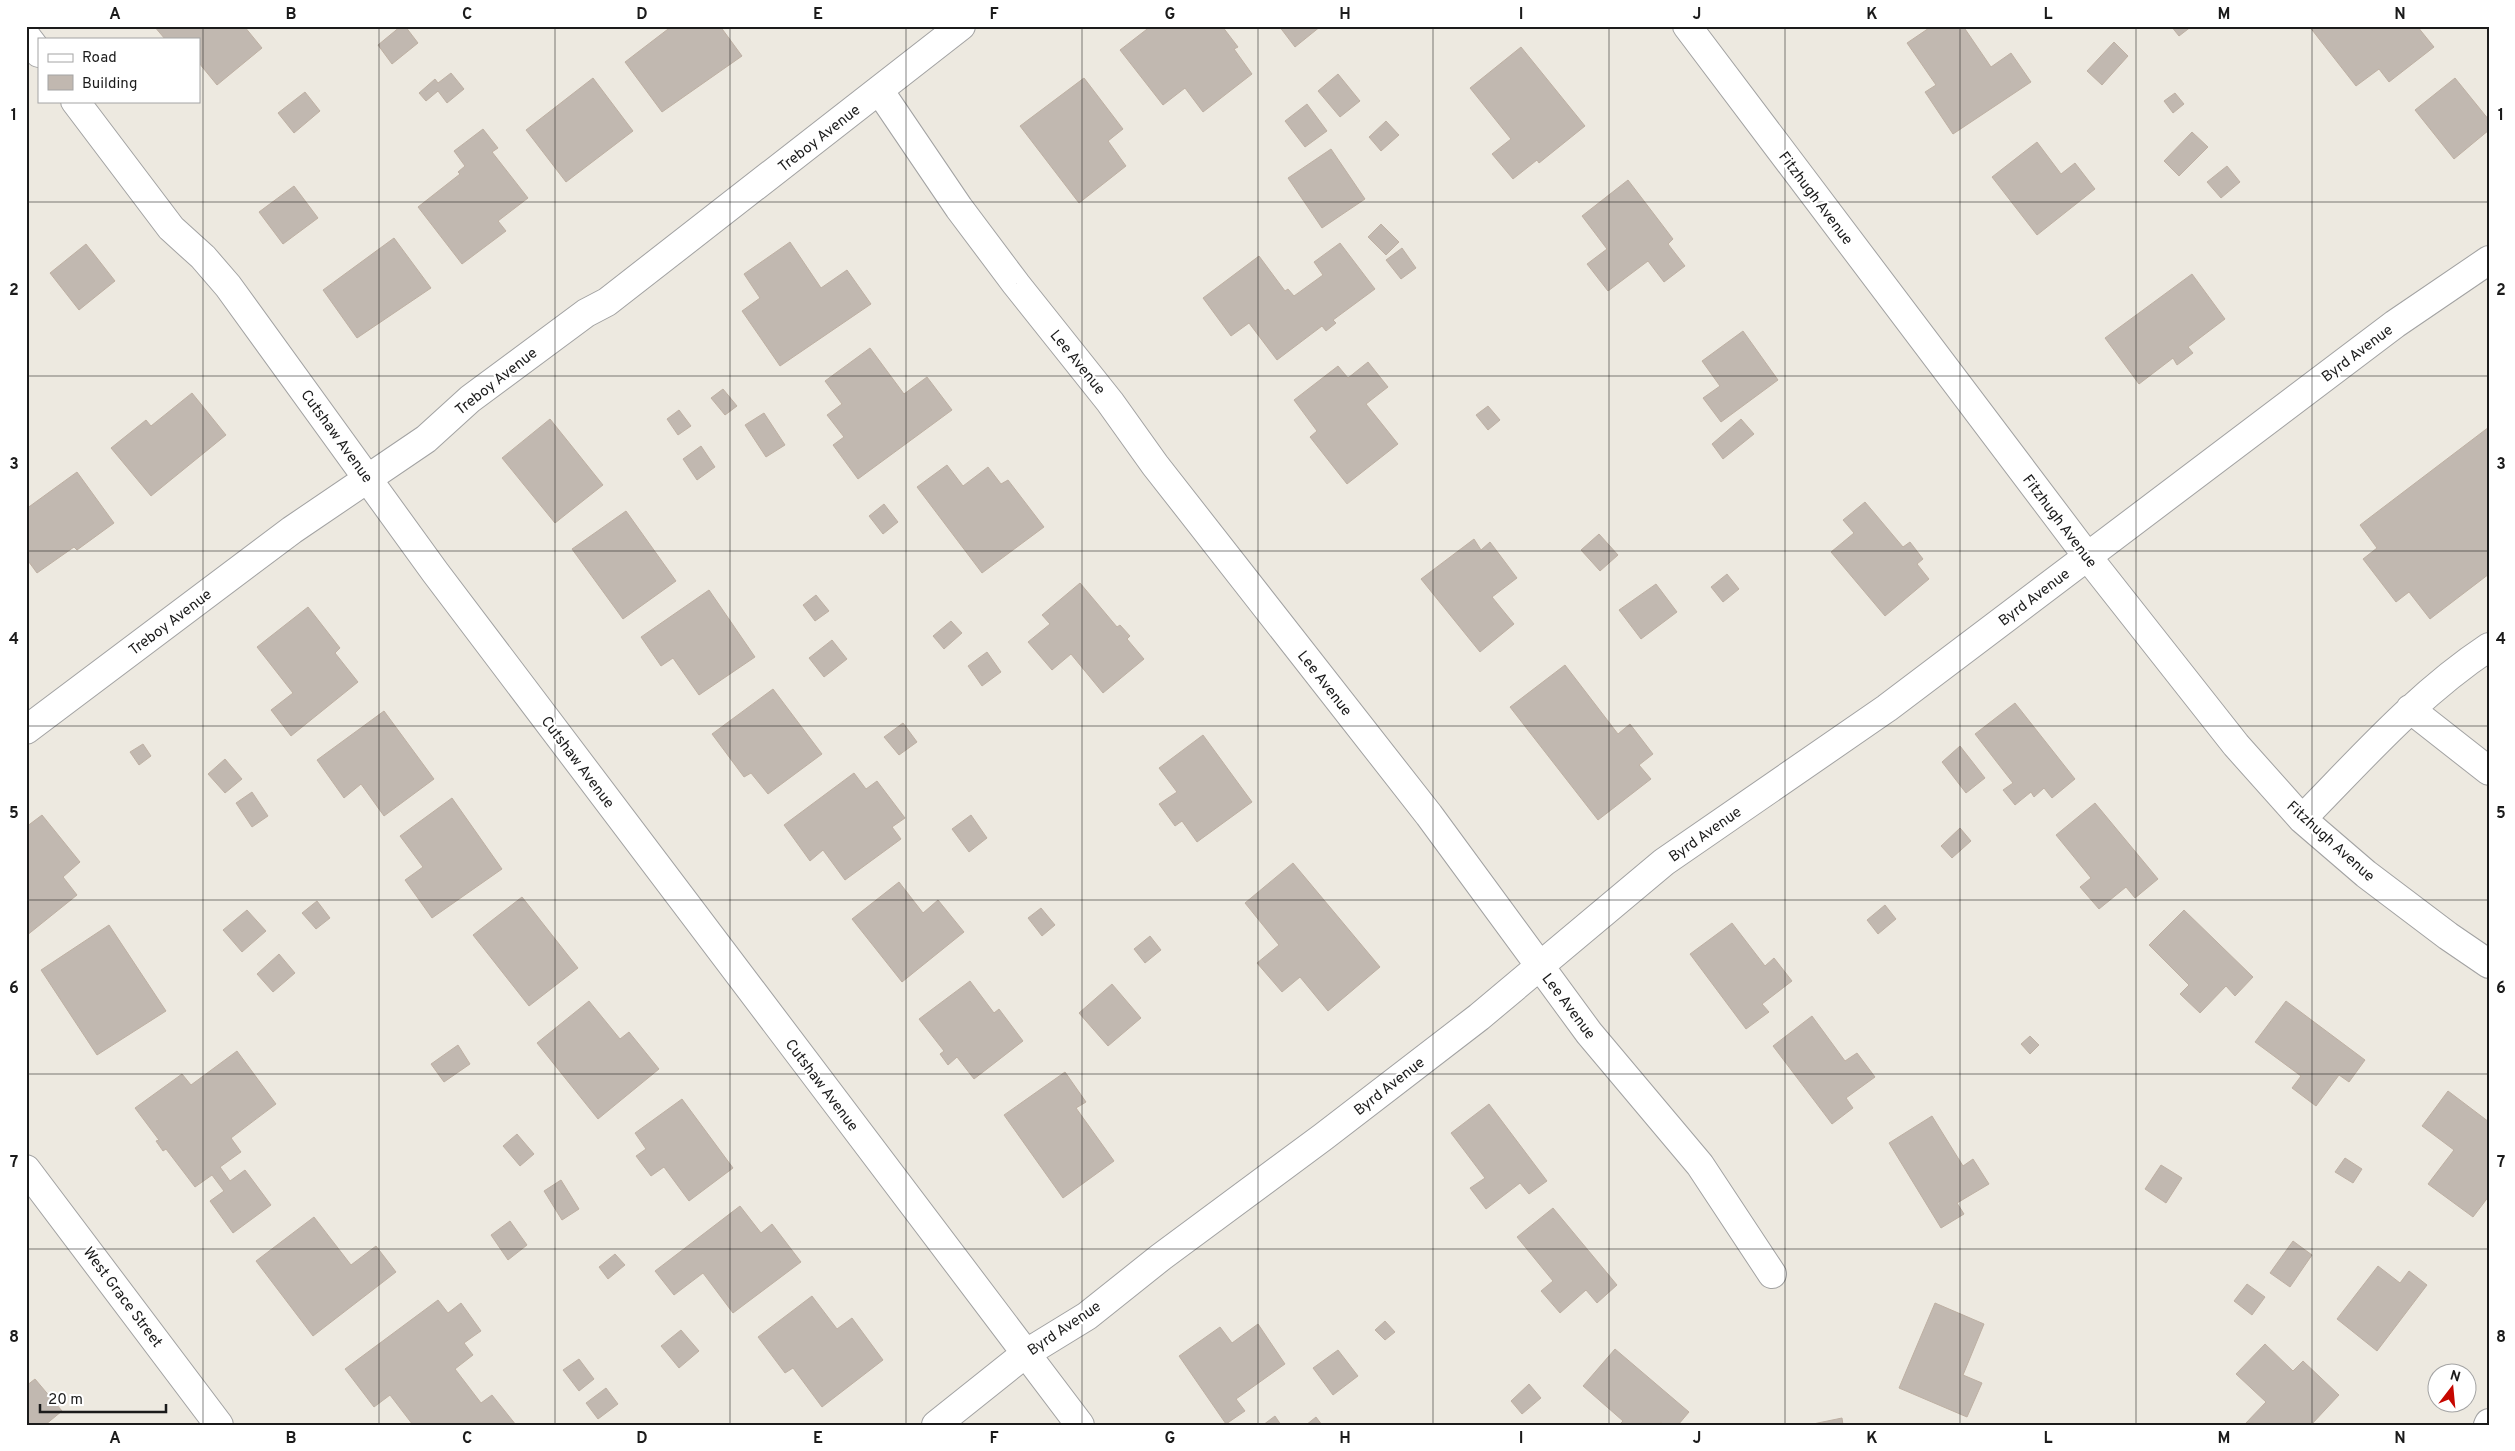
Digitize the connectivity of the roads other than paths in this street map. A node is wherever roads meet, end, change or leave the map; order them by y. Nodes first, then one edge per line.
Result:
1 (960, 26) edge
2 (1687, 26) edge
3 (26, 36) edge
4 (38, 52) edge
5 (879, 90) junction
6 (76, 102) edge
7 (2489, 260) edge
8 (368, 478) junction
9 (2086, 556) junction
10 (2489, 647) edge
11 (2410, 709) junction
12 (26, 730) edge
13 (2489, 771) edge
14 (2302, 819) junction
15 (2489, 964) edge
16 (1539, 965) junction
17 (26, 1169) edge
18 (1772, 1274) dead end
19 (1025, 1354) junction
20 (219, 1425) edge
21 (936, 1425) edge
22 (1080, 1425) edge

1 - 5 street, Treboy Avenue
2 - 9 street, Fitzhugh Avenue
3 - 4 street
5 - 8 street, Treboy Avenue
5 - 16 street, Lee Avenue
6 - 8 street, Cutshaw Avenue
7 - 9 street, Byrd Avenue
8 - 12 street, Treboy Avenue
8 - 19 street, Cutshaw Avenue
9 - 14 street, Fitzhugh Avenue
9 - 16 street, Byrd Avenue
10 - 11 street
11 - 13 street
11 - 14 street
14 - 15 street, Fitzhugh Avenue
16 - 18 street, Lee Avenue
16 - 19 street, Byrd Avenue
17 - 20 street, West Grace Street
19 - 21 street, Byrd Avenue
19 - 22 street, Cutshaw Avenue

